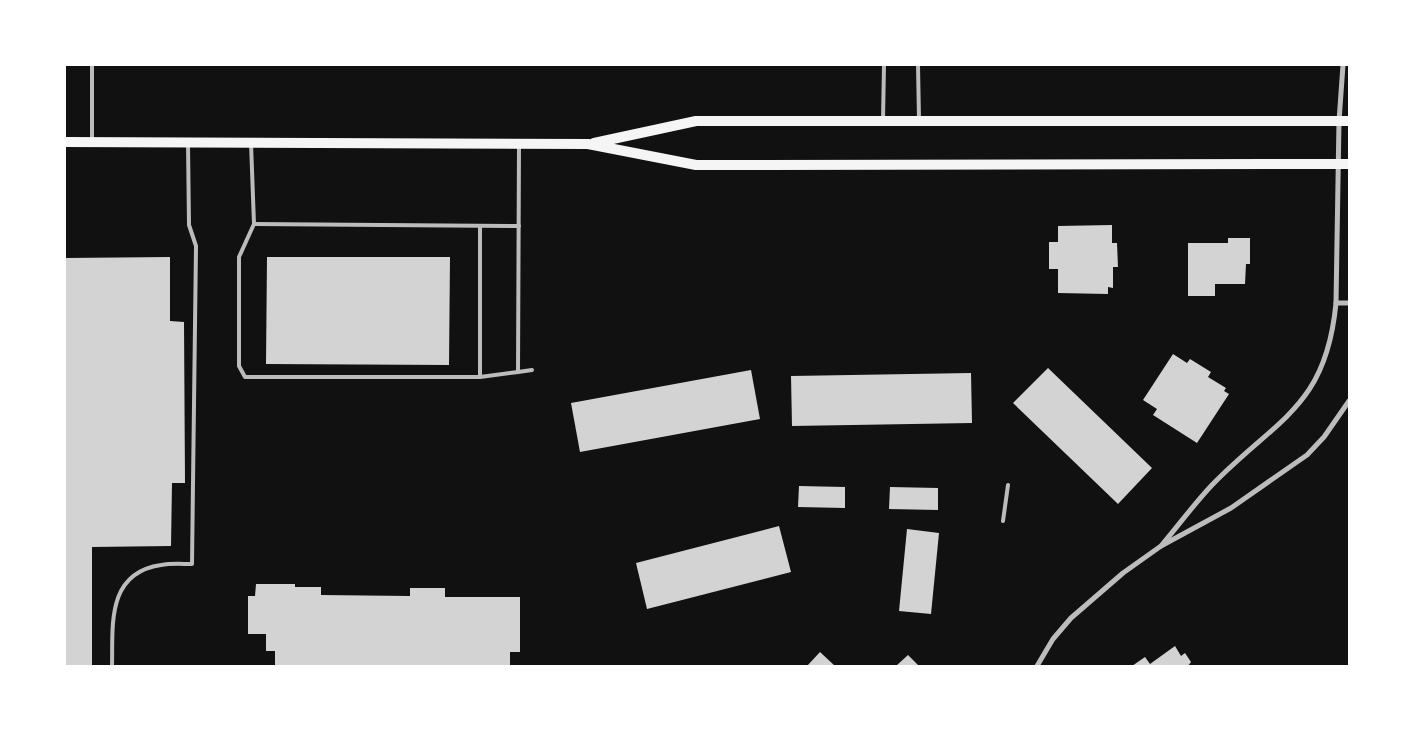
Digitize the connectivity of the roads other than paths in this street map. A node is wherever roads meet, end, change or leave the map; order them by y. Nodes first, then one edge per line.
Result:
1 (92, 65) edge
2 (884, 65) edge
3 (918, 65) edge
4 (1344, 65) edge
5 (883, 121) junction
6 (919, 121) junction
7 (1344, 121) edge
8 (65, 142) edge
9 (92, 142) junction
10 (188, 143) junction
11 (251, 143) junction
12 (519, 144) junction
13 (588, 144) junction
14 (1344, 164) edge
15 (254, 224) junction
16 (480, 226) junction
17 (519, 226) junction
18 (1336, 303) junction
19 (1349, 303) edge
20 (532, 370) dead end
21 (518, 372) junction
22 (480, 377) junction
23 (1349, 400) edge
24 (1008, 485) dead end
25 (1003, 520) dead end
26 (1161, 546) junction
27 (112, 666) edge
28 (1038, 666) edge

1 - 9 lane
2 - 5 lane
3 - 6 lane
4 - 7 street
5 - 6 main road
5 - 13 main road
6 - 7 main road
7 - 14 street
8 - 9 main road
9 - 10 main road
10 - 11 main road
10 - 27 lane
11 - 12 main road
11 - 15 lane
12 - 13 main road
12 - 17 lane
13 - 14 main road
14 - 18 street
15 - 16 lane
15 - 22 lane
16 - 17 lane
16 - 22 lane
17 - 21 lane
18 - 19 street
18 - 26 street
20 - 21 lane
21 - 22 lane
23 - 26 street
24 - 25 lane
26 - 28 street

